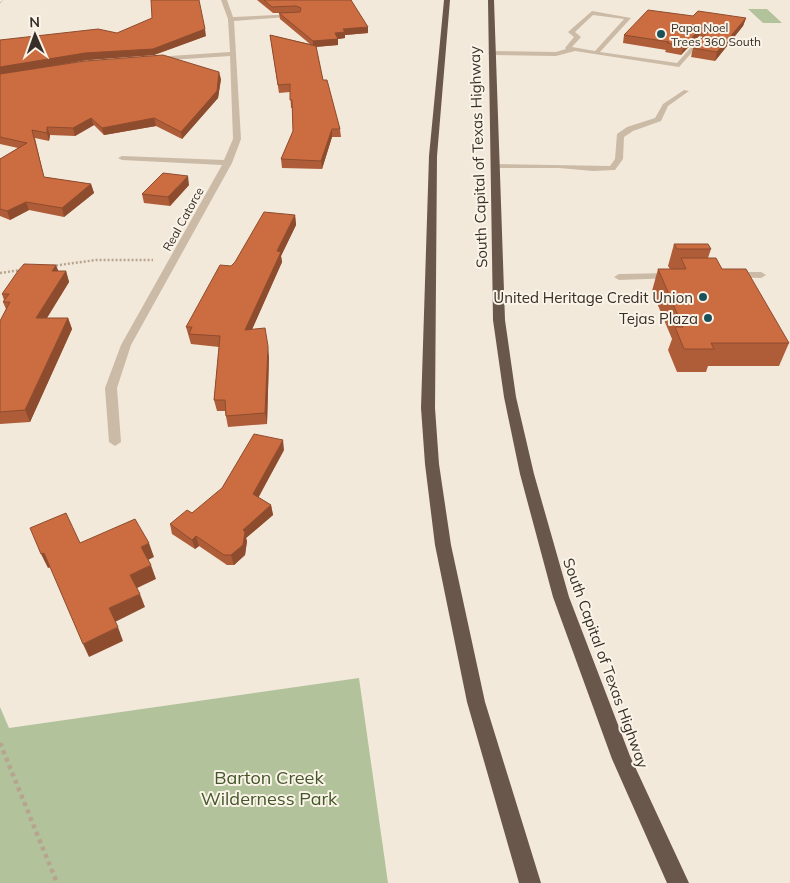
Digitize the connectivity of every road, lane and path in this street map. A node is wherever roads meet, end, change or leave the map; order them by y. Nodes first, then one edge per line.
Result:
1 (3, 0) edge
2 (224, 0) edge
3 (447, 0) edge
4 (490, 0) edge
5 (0, 3) edge
6 (297, 16) edge
7 (231, 19) junction
8 (701, 39) edge
9 (575, 49) junction
10 (491, 53) junction
11 (596, 53) junction
12 (233, 54) junction
13 (144, 59) edge
14 (686, 91) dead end
15 (122, 158) dead end
16 (228, 163) junction
17 (494, 166) junction
18 (174, 261) junction
19 (48, 266) edge
20 (29, 269) edge
21 (0, 274) edge
22 (722, 275) edge
23 (761, 275) dead end
24 (685, 276) edge
25 (619, 277) dead end
26 (115, 442) dead end
27 (0, 743) edge
28 (57, 883) edge
29 (530, 883) edge
30 (678, 883) edge

1 - 5 path
2 - 7 street, Real Catorce
3 - 29 highway, South Capital of Texas Highway
4 - 10 highway, South Capital of Texas Highway
6 - 7 street
7 - 12 street, Real Catorce
8 - 11 street
9 - 10 street
9 - 11 street
9 - 11 street
10 - 17 highway, South Capital of Texas Highway
12 - 13 street
12 - 16 street, Real Catorce
14 - 17 street
15 - 16 street
16 - 18 street, Real Catorce
17 - 30 highway, South Capital of Texas Highway
18 - 19 path
18 - 26 street, Real Catorce
20 - 21 path
22 - 23 street
24 - 25 street
27 - 28 path

